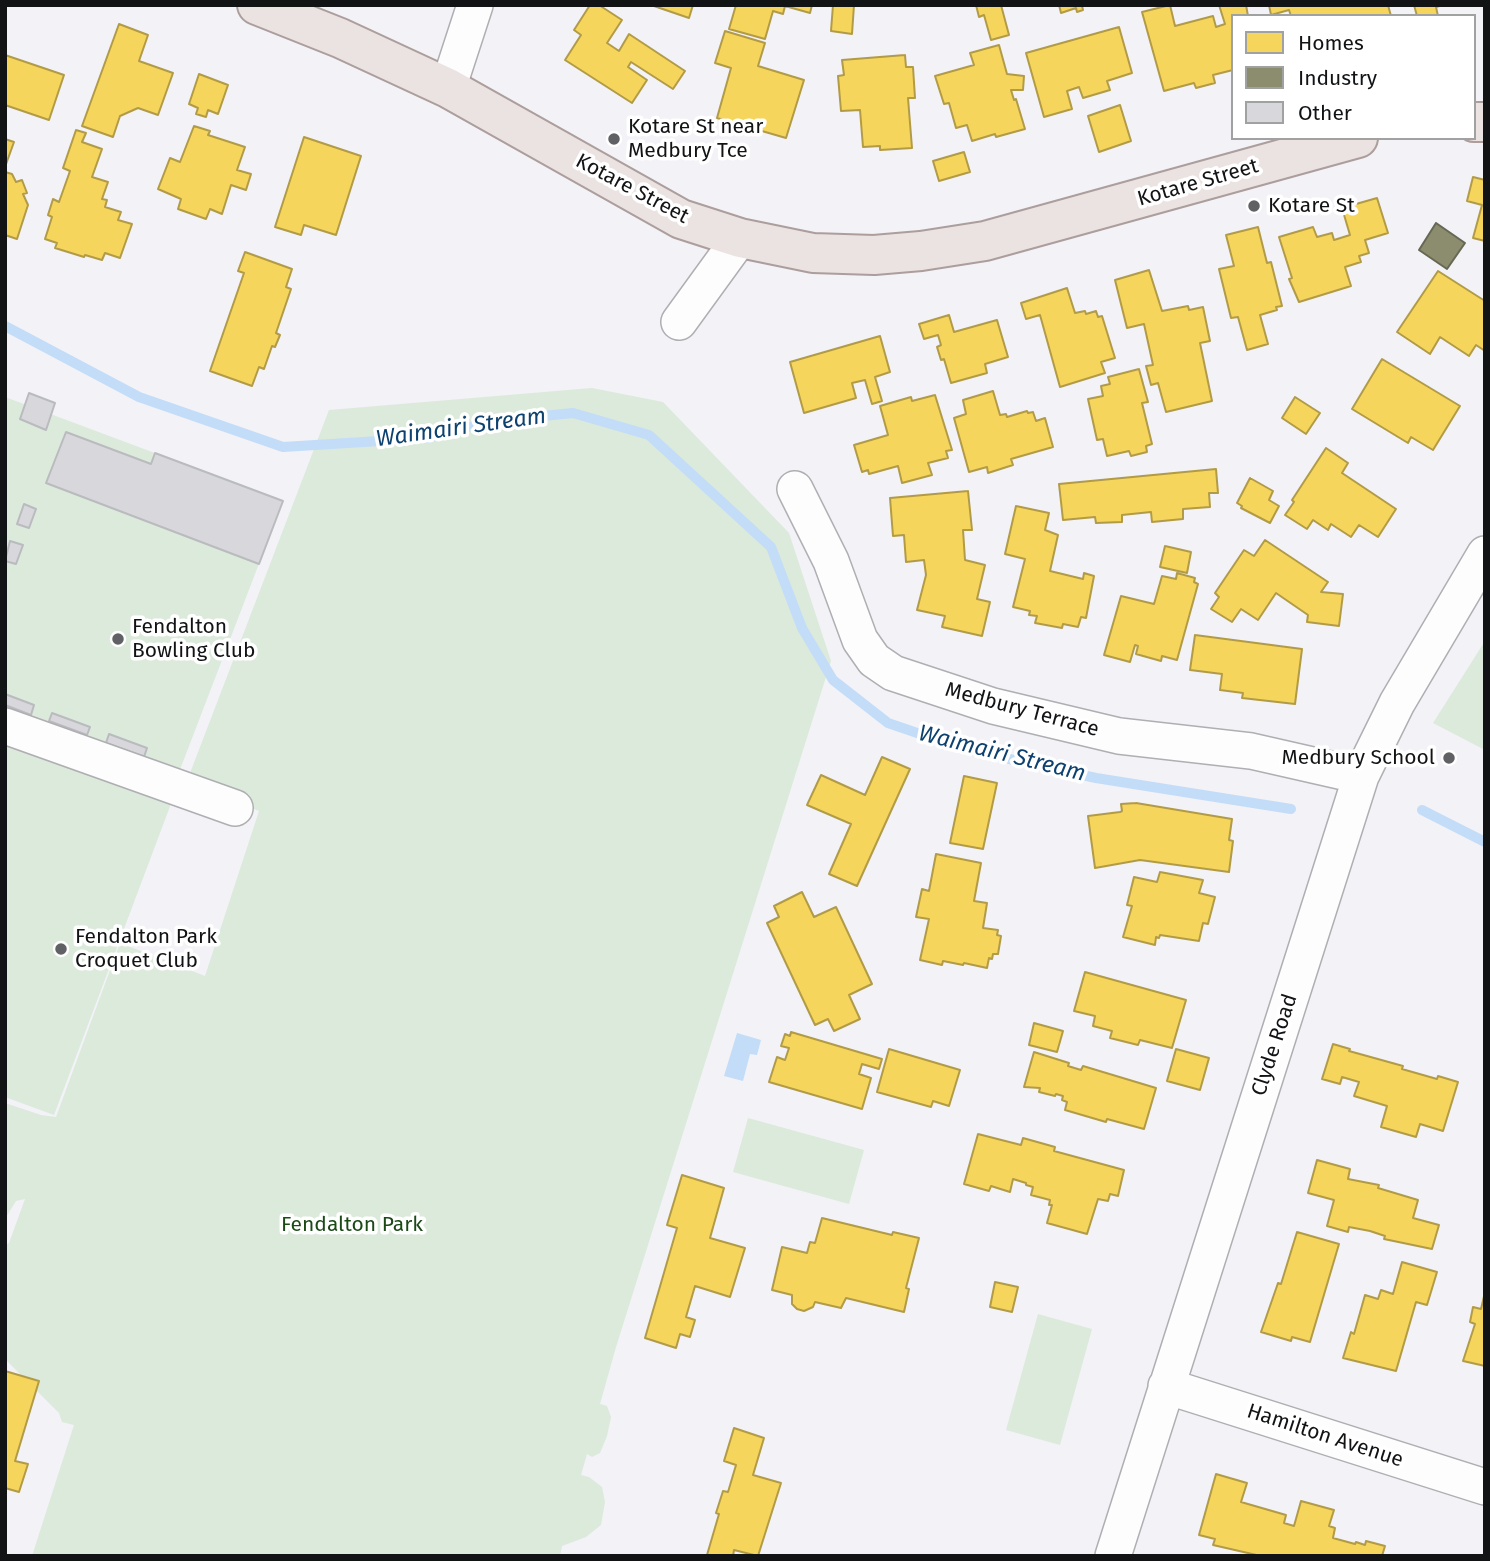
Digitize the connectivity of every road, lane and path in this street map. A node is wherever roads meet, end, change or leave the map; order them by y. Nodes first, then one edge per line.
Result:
1 (257, 5) edge
2 (475, 5) edge
3 (448, 89) junction
4 (1351, 140) edge
5 (740, 238) junction
6 (679, 322) dead end
7 (795, 489) dead end
8 (1485, 554) edge
9 (5, 726) edge
10 (1361, 776) junction
11 (235, 808) dead end
12 (1166, 1386) junction
13 (1485, 1487) edge
14 (1113, 1556) edge

1 - 3 main road, Kotare Street
2 - 3 street
3 - 5 main road, Kotare Street
4 - 5 main road, Kotare Street
5 - 6 street
7 - 10 street, Medbury Terrace
8 - 10 street, Clyde Road
9 - 11 street
10 - 12 street, Clyde Road
12 - 13 street, Hamilton Avenue
12 - 14 street, Clyde Road

